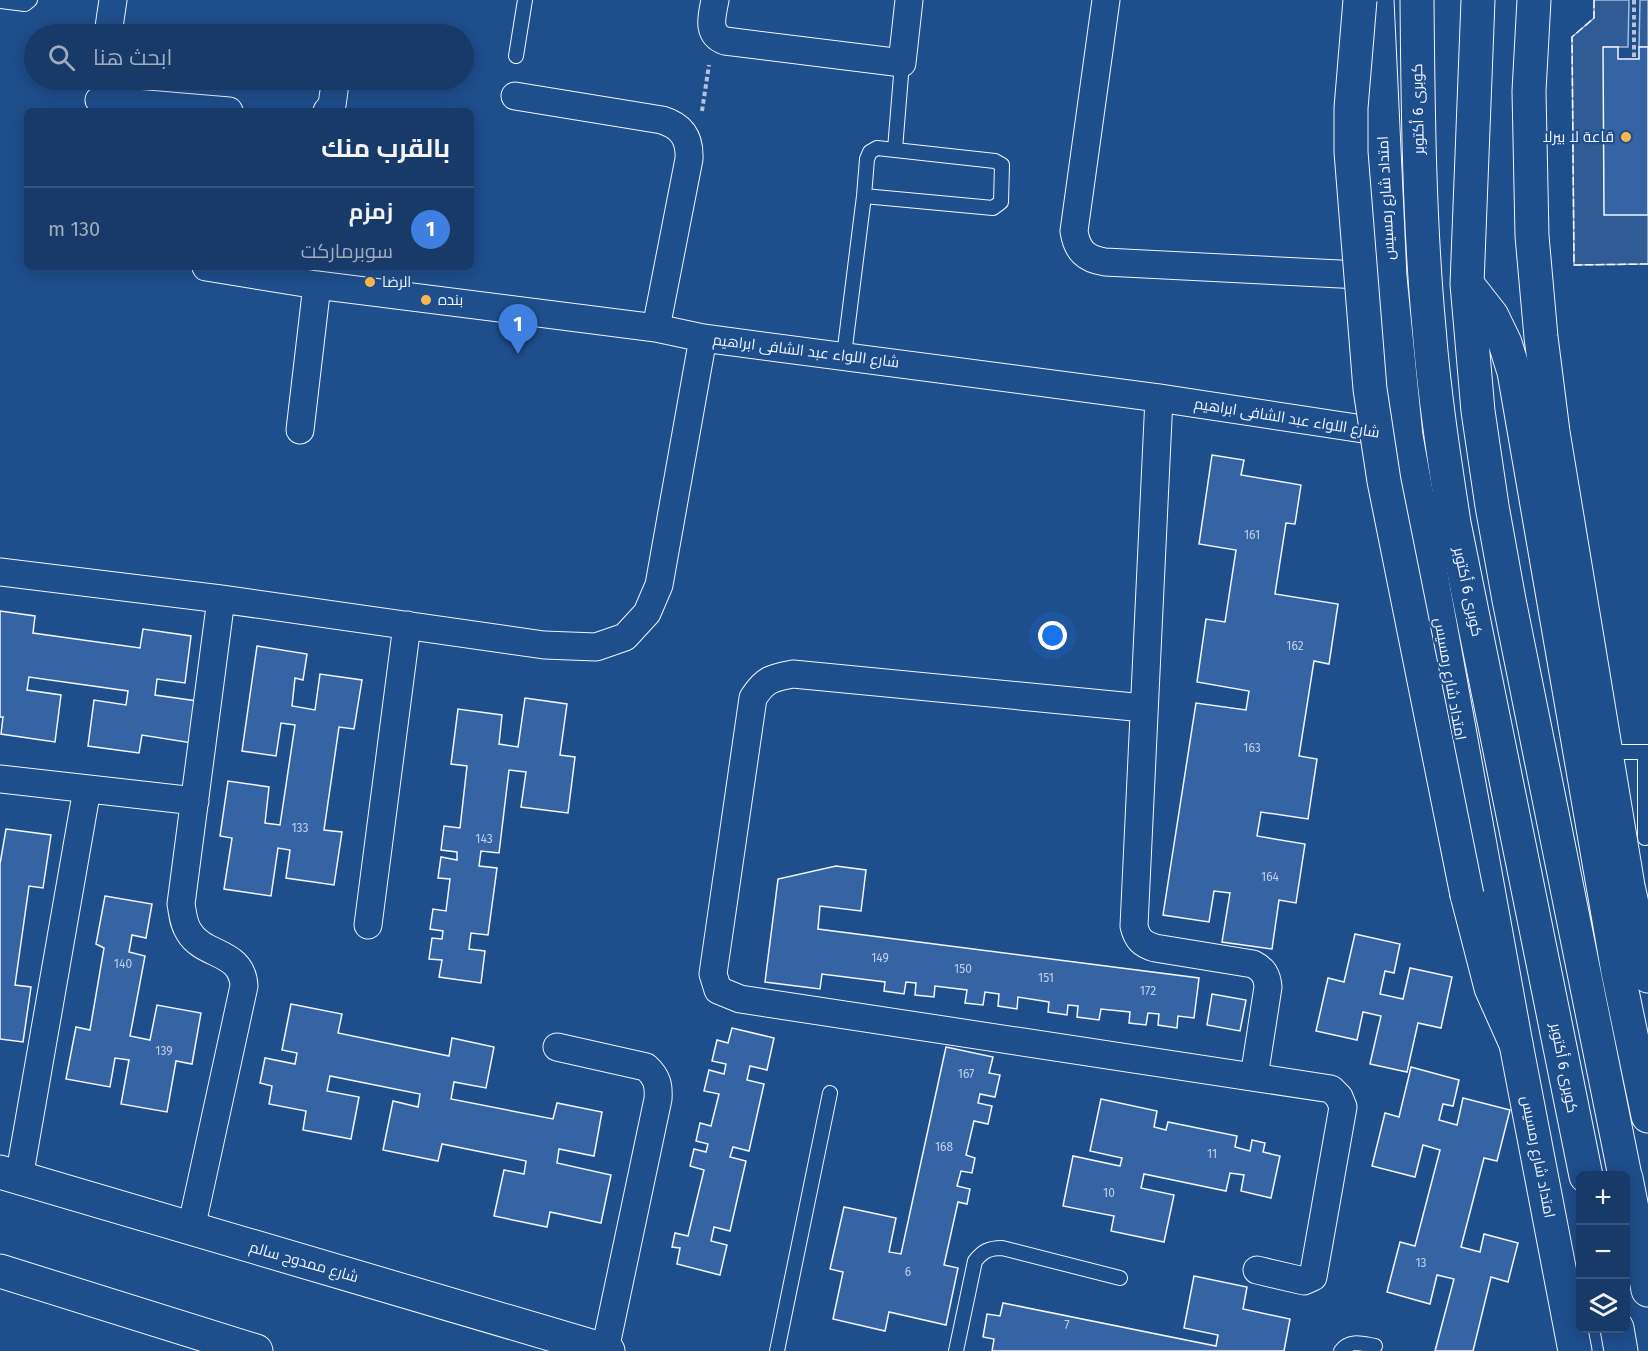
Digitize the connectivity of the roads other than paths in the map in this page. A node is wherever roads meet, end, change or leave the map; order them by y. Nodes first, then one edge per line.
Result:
1 (30, 0) edge
2 (113, 0) edge
3 (525, 0) edge
4 (715, 0) edge
5 (909, 0) edge
6 (1106, 0) edge
7 (1360, 0) edge
8 (1377, 0) edge
9 (1417, 0) edge
10 (1478, 0) edge
11 (1534, 0) edge
12 (0, 2) edge
13 (109, 24) edge
14 (516, 56) dead end
15 (902, 63) junction
16 (515, 96) dead end
17 (100, 97) edge
18 (201, 108) edge
19 (895, 149) junction
20 (864, 196) junction
21 (224, 270) edge
22 (1390, 277) junction
23 (1467, 284) junction
24 (317, 285) junction
25 (656, 328) junction
26 (703, 338) junction
27 (844, 355) junction
28 (1159, 398) junction
29 (300, 430) dead end
30 (1406, 436) junction
31 (0, 572) edge
32 (221, 599) junction
33 (407, 625) junction
34 (1144, 708) junction
35 (1606, 752) junction
36 (1646, 752) edge
37 (0, 779) edge
38 (87, 789) junction
39 (195, 801) junction
40 (1638, 838) edge
41 (1638, 886) edge
42 (368, 925) dead end
43 (1648, 976) edge
44 (1516, 1044) junction
45 (557, 1047) dead end
46 (1254, 1077) junction
47 (830, 1092) dead end
48 (1648, 1116) edge
49 (1585, 1171) edge
50 (1624, 1171) edge
51 (9, 1175) edge
52 (1630, 1202) edge
53 (191, 1229) junction
54 (1257, 1270) dead end
55 (0, 1271) edge
56 (1120, 1278) dead end
57 (1648, 1290) edge
58 (1618, 1333) edge
59 (1375, 1346) dead end
60 (256, 1351) edge
61 (606, 1351) edge
62 (777, 1351) edge
63 (956, 1351) edge
64 (1341, 1351) edge
65 (1575, 1351) edge
66 (1621, 1351) edge

1 - 12 lane
2 - 13 street
3 - 14 lane
4 - 15 street
5 - 15 street
6 - 22 street
7 - 44 main road, bridge
8 - 22 main road, امتداد شارع رمسيس
9 - 49 main road, كوبرى 6 أكتوبر
10 - 23 main road
11 - 35 main road
15 - 19 lane
16 - 25 street
17 - 18 street
19 - 20 lane
19 - 20 lane
20 - 27 lane
21 - 24 street, شارع اللواء عبد الشافى ابراهيم
22 - 30 main road, امتداد شارع رمسيس
23 - 48 main road
23 - 50 main road
24 - 25 street, شارع اللواء عبد الشافى ابراهيم
24 - 29 street
25 - 26 street, شارع اللواء عبد الشافى ابراهيم
26 - 27 street, شارع اللواء عبد الشافى ابراهيم
26 - 33 street
27 - 28 street, شارع اللواء عبد الشافى ابراهيم
28 - 30 street, شارع اللواء عبد الشافى ابراهيم
28 - 34 street
30 - 44 main road, امتداد شارع رمسيس
31 - 32 street
32 - 33 street
32 - 39 street
33 - 42 street
34 - 46 street
34 - 46 street
35 - 36 lane
35 - 40 main road
36 - 40 lane
37 - 38 street
38 - 39 street
38 - 51 street
39 - 53 street
40 - 41 main road
41 - 43 main road
44 - 65 main road, امتداد شارع رمسيس
45 - 61 street
46 - 54 street
47 - 62 lane
51 - 53 main road, شارع ممدوح سالم
52 - 57 main road
53 - 61 main road, شارع ممدوح سالم
55 - 60 main road
56 - 63 lane
58 - 66 main road
59 - 64 lane

